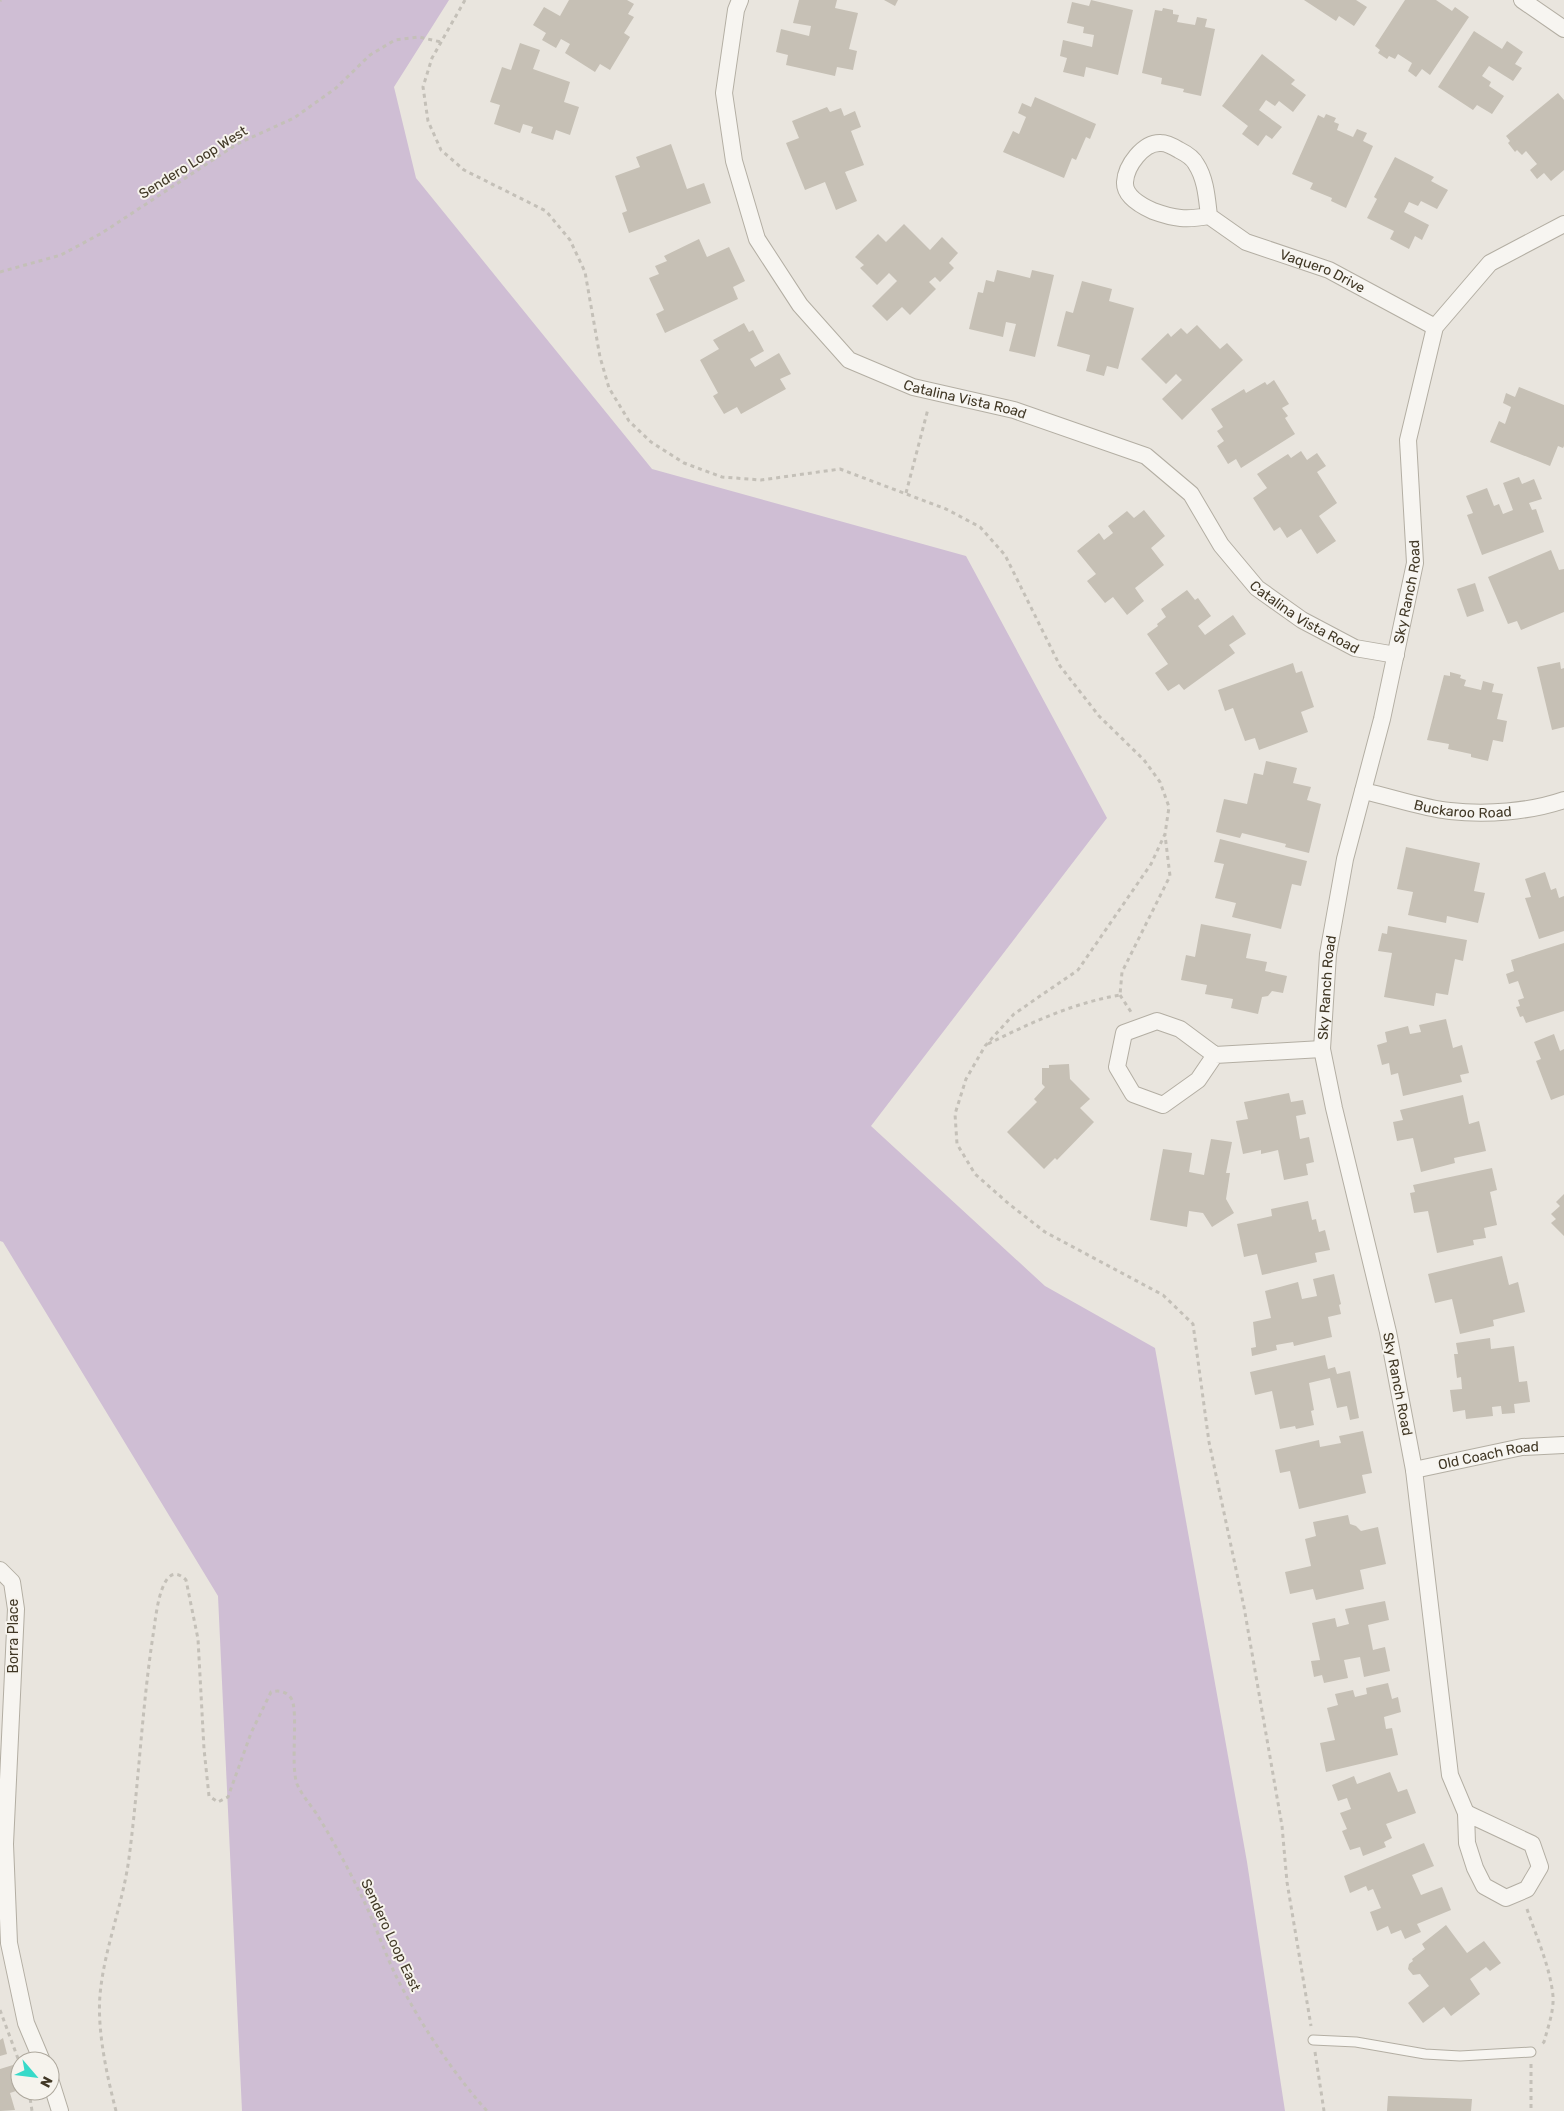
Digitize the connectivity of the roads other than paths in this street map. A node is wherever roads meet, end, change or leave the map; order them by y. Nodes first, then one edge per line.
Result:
1 (740, 0) edge
2 (1522, 0) edge
3 (1564, 29) edge
4 (1209, 216) junction
5 (1564, 224) edge
6 (1435, 327) junction
7 (1396, 655) junction
8 (1363, 791) junction
9 (1564, 800) edge
10 (1322, 1049) junction
11 (1215, 1055) junction
12 (1564, 1445) edge
13 (1414, 1470) junction
14 (0, 1570) edge
15 (1466, 1813) junction
16 (1313, 2040) road end
17 (38, 2051) edge
18 (1530, 2052) road end

1 - 7 street, Catalina Vista Road
2 - 3 street
4 - 4 street
4 - 6 street, Vaquero Drive
5 - 6 street, Sky Ranch Road
6 - 7 street, Sky Ranch Road
7 - 8 street, Sky Ranch Road
8 - 9 street, Buckaroo Road
8 - 10 street, Sky Ranch Road
10 - 11 street
10 - 13 street, Sky Ranch Road
11 - 11 street
12 - 13 street, Old Coach Road
13 - 15 street, Sky Ranch Road
14 - 17 street, Borra Place
15 - 15 street, Sky Ranch Road
16 - 18 lane

